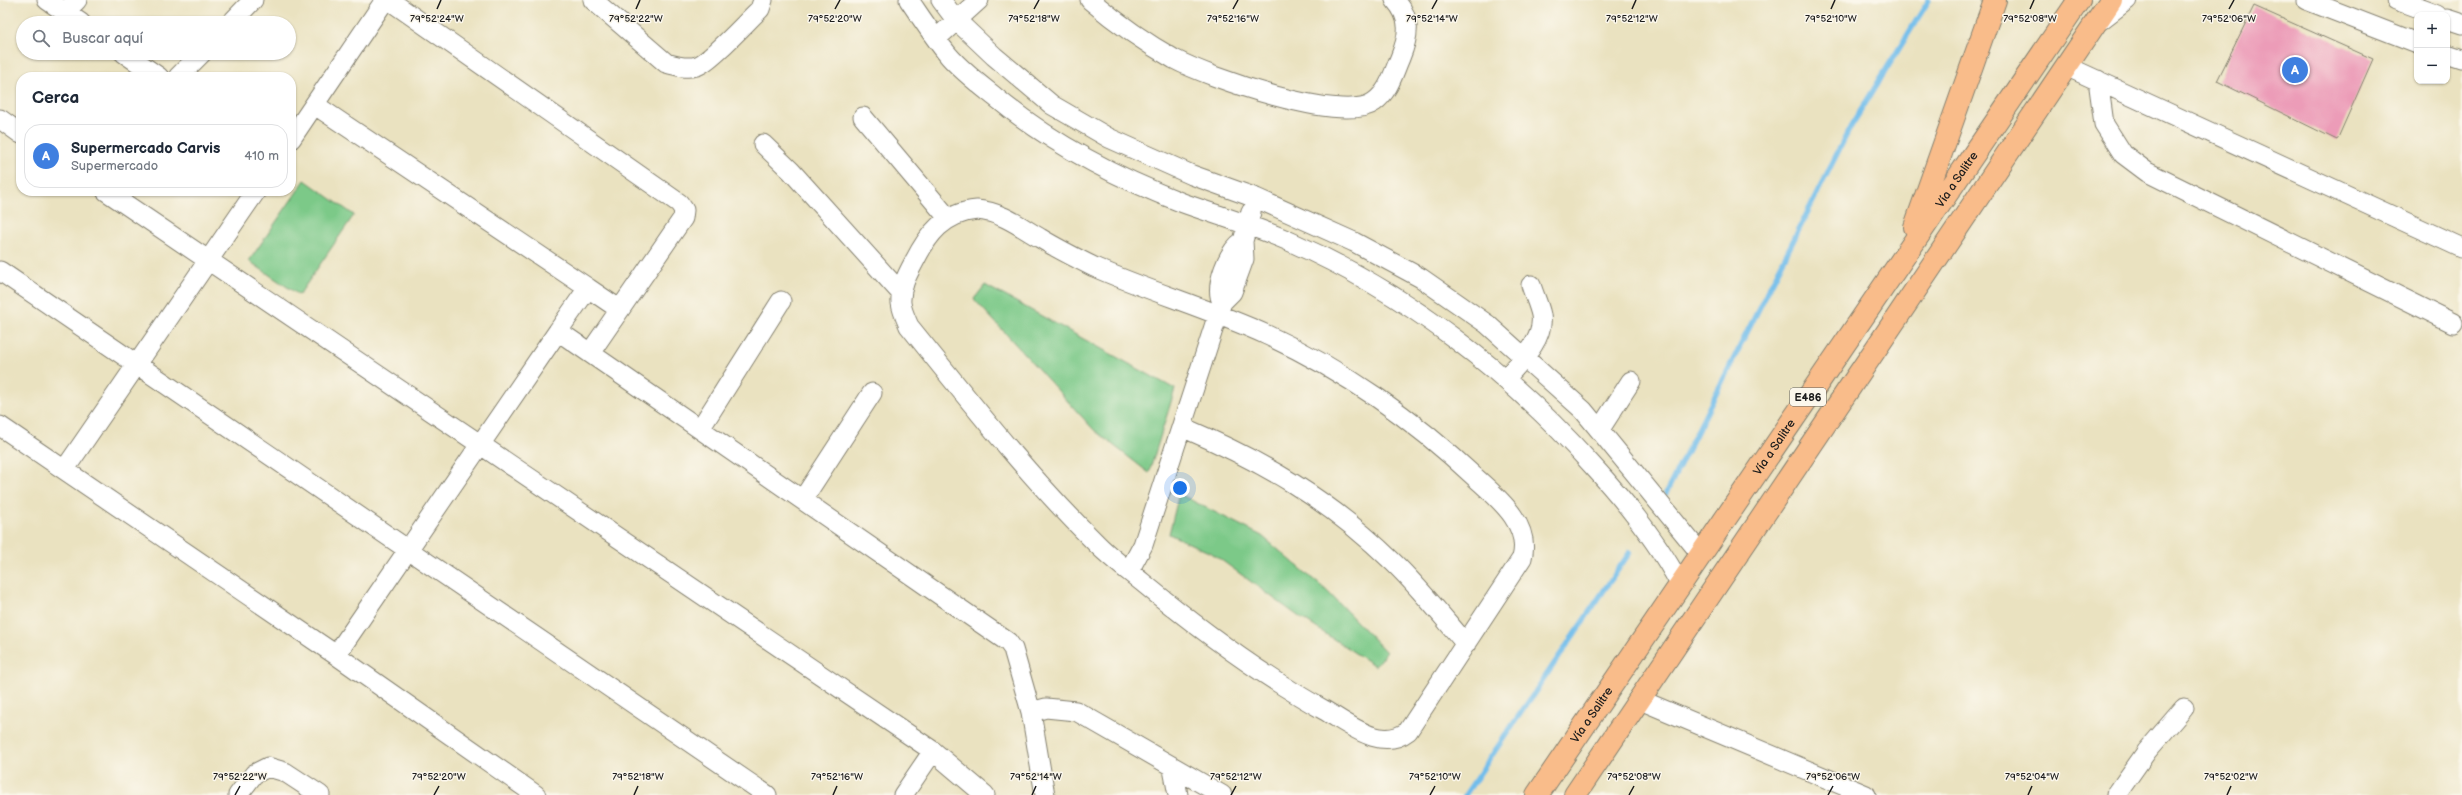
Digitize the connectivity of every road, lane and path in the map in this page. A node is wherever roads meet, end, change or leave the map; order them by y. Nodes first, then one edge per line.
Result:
1 (47, 0) edge
2 (253, 0) edge
3 (385, 0) edge
4 (389, 0) edge
5 (593, 0) edge
6 (763, 0) edge
7 (909, 0) edge
8 (941, 0) edge
9 (979, 0) edge
10 (1090, 0) edge
11 (1395, 0) edge
12 (1995, 0) edge
13 (2079, 0) edge
14 (2111, 0) edge
15 (2127, 0) edge
16 (2306, 0) edge
17 (2396, 0) edge
18 (71, 6) edge
19 (2429, 12) edge
20 (77, 16) edge
21 (238, 16) edge
22 (956, 20) junction
23 (2450, 20) edge
24 (2462, 24) edge
25 (2093, 26) junction
26 (936, 38) junction
27 (2414, 42) edge
28 (2450, 55) edge
29 (2462, 59) edge
30 (134, 60) edge
31 (195, 60) edge
32 (2066, 66) junction
33 (152, 72) edge
34 (183, 72) edge
35 (2098, 80) junction
36 (315, 105) junction
37 (863, 117) dead end
38 (0, 119) edge
39 (16, 130) edge
40 (296, 132) edge
41 (763, 144) dead end
42 (113, 196) edge
43 (253, 196) edge
44 (1256, 198) junction
45 (948, 218) junction
46 (1245, 232) junction
47 (2462, 248) edge
48 (1905, 256) junction
49 (209, 261) junction
50 (0, 270) edge
51 (1531, 285) dead end
52 (588, 288) junction
53 (901, 293) junction
54 (781, 301) dead end
55 (1220, 308) junction
56 (619, 309) junction
57 (2453, 323) dead end
58 (558, 332) junction
59 (590, 353) junction
60 (1524, 357) junction
61 (137, 364) junction
62 (1505, 379) junction
63 (1631, 381) dead end
64 (872, 393) dead end
65 (1583, 410) junction
66 (0, 426) edge
67 (1182, 427) junction
68 (700, 428) junction
69 (1600, 429) junction
70 (1560, 430) junction
71 (480, 444) junction
72 (65, 469) junction
73 (803, 499) junction
74 (408, 549) junction
75 (1701, 554) junction
76 (1129, 571) junction
77 (1680, 584) junction
78 (1466, 644) junction
79 (336, 655) junction
80 (1638, 699) junction
81 (2184, 708) dead end
82 (1031, 712) junction
83 (933, 751) junction
84 (1173, 769) junction
85 (254, 774) junction
86 (238, 795) edge
87 (254, 795) edge
88 (320, 795) edge
89 (536, 795) edge
90 (767, 795) edge
91 (903, 795) edge
92 (985, 795) edge
93 (1045, 795) edge
94 (1178, 795) edge
95 (1222, 795) edge
96 (1537, 795) edge
97 (1575, 795) edge
98 (1866, 795) edge
99 (2116, 795) edge

1 - 18 street
2 - 21 street
3 - 36 street
4 - 56 street
5 - 6 street
7 - 26 street
8 - 22 street
9 - 22 street
10 - 11 street
12 - 48 main road
13 - 48 main road, Vía a Salitre / E486
14 - 25 main road, E486
15 - 25 street
16 - 27 street
17 - 19 street
18 - 20 street
22 - 26 street
22 - 44 street
23 - 24 street
25 - 32 main road, E486
26 - 46 street
28 - 29 street
30 - 33 street
31 - 34 street
32 - 35 street
32 - 80 main road, E486
35 - 47 street
35 - 57 street
36 - 40 street
36 - 52 street
37 - 45 street
38 - 39 street
41 - 53 street
42 - 49 street
43 - 49 street
44 - 46 street
44 - 60 street
45 - 53 street
45 - 55 street
46 - 55 street
46 - 62 street
48 - 75 main road, Vía a Salitre / E486
49 - 61 street
49 - 71 street
50 - 61 street
51 - 60 street
52 - 56 street
52 - 58 street
53 - 76 street
54 - 68 street
55 - 67 street
55 - 78 street
56 - 59 street
58 - 59 street
58 - 71 street
59 - 68 street
60 - 62 street
60 - 65 street
61 - 72 street
61 - 74 street
62 - 70 street
63 - 69 street
64 - 73 street
65 - 69 street
65 - 70 street
66 - 72 street
67 - 76 street
67 - 78 street
68 - 73 street
69 - 75 street
70 - 77 street
71 - 74 street
71 - 83 street
72 - 79 street
73 - 82 street
74 - 79 street
74 - 90 street
75 - 77 main road, Vía a Salitre / E486
76 - 78 street
77 - 96 main road, Vía a Salitre / E486
79 - 89 street
80 - 97 main road, E486
80 - 98 street
81 - 99 street
82 - 84 street
82 - 93 street
83 - 91 street
83 - 92 street
84 - 94 street
84 - 95 street
85 - 86 street
85 - 87 street
85 - 88 street

